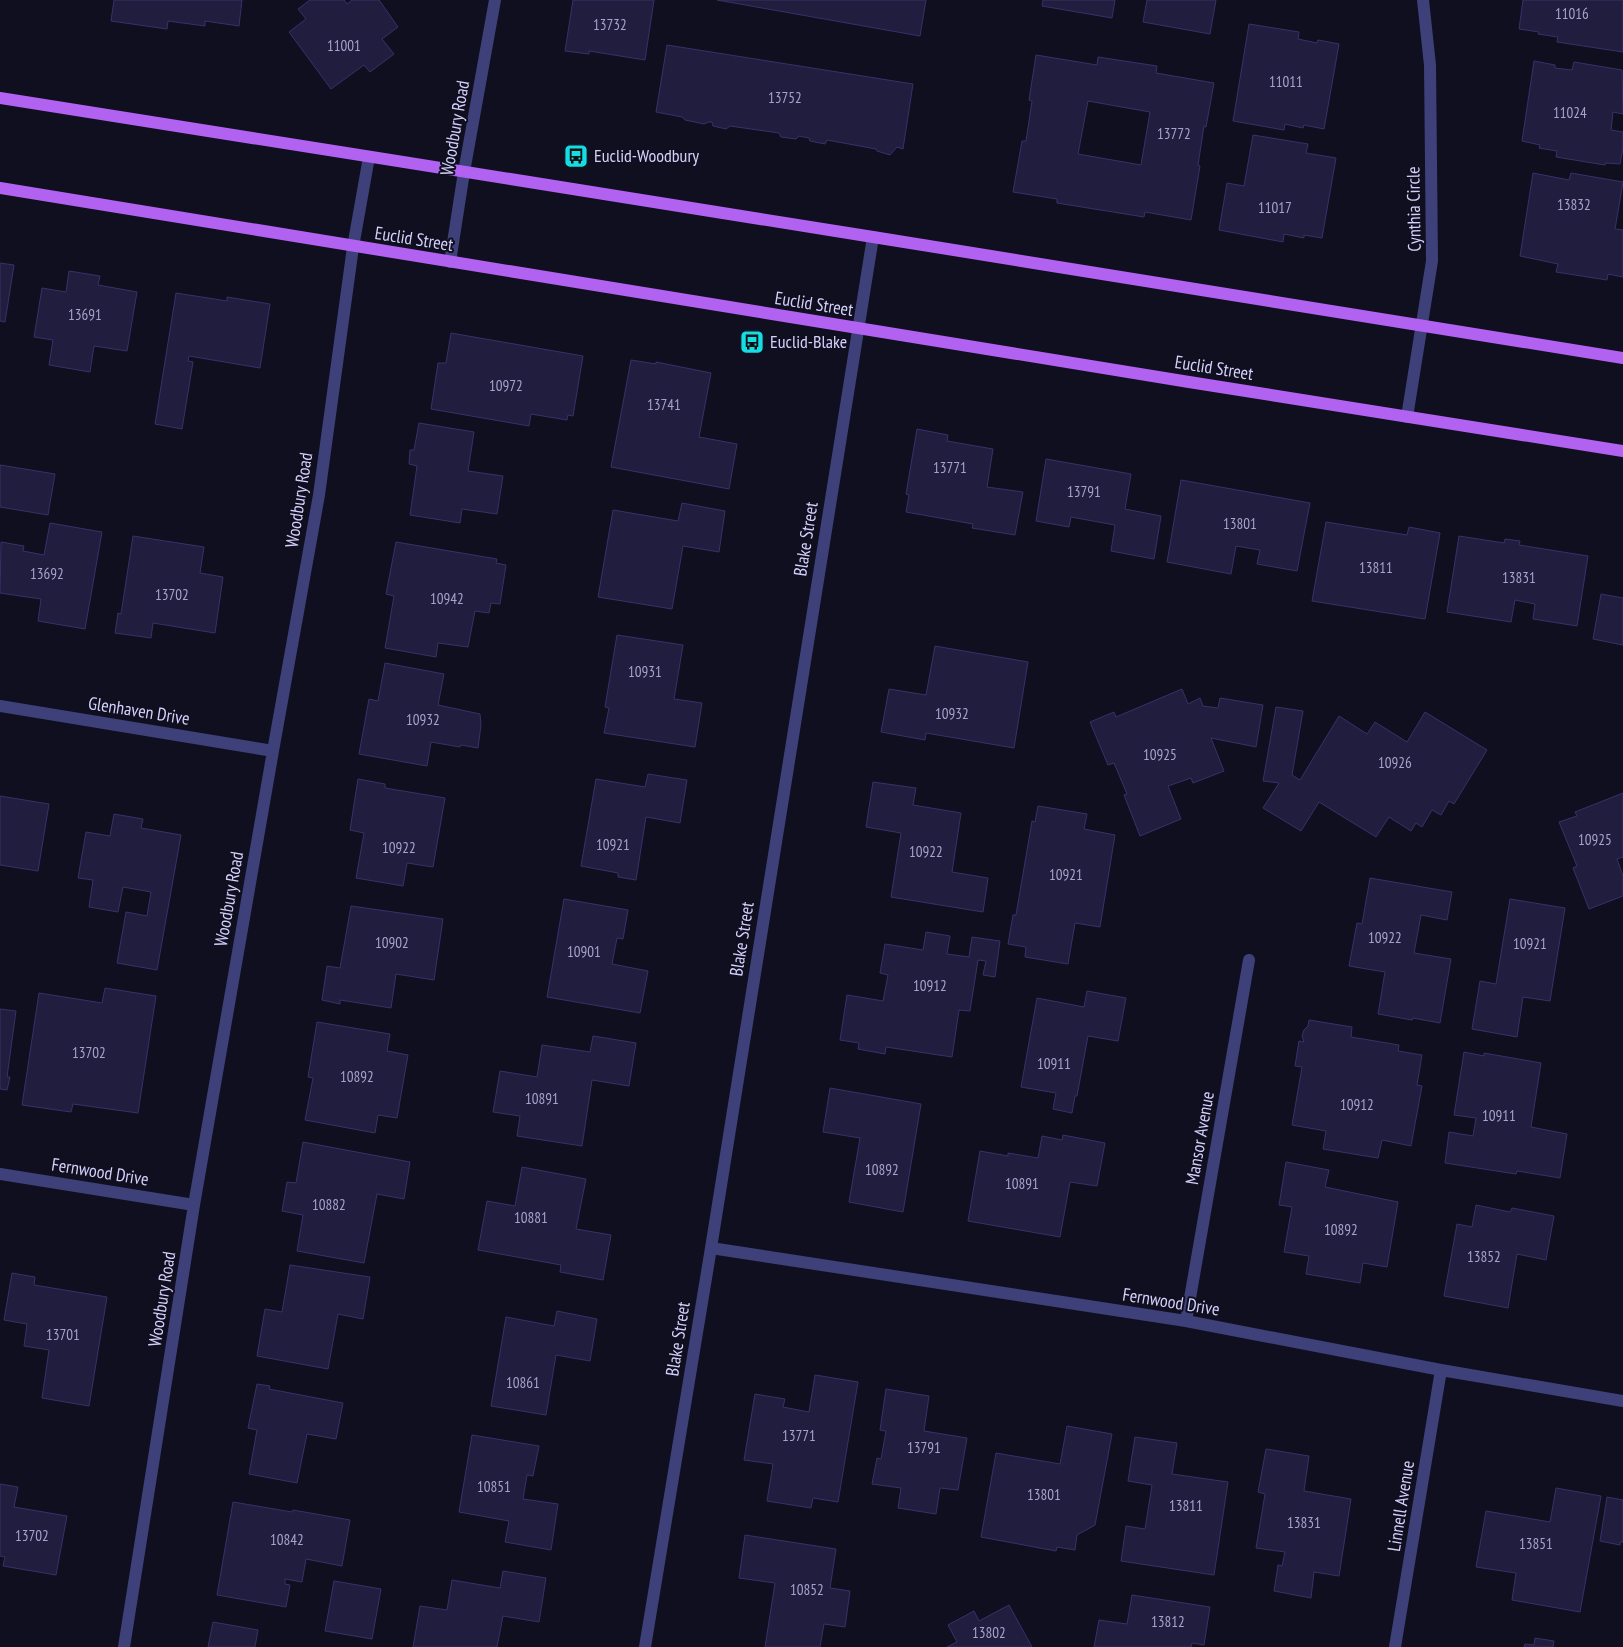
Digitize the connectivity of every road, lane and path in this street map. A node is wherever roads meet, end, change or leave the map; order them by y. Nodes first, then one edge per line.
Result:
1 (496, 0) edge
2 (1423, 0) edge
3 (0, 98) edge
4 (369, 157) junction
5 (464, 172) junction
6 (0, 188) edge
7 (873, 237) junction
8 (354, 247) junction
9 (450, 262) junction
10 (1421, 327) junction
11 (858, 328) junction
12 (1623, 358) edge
13 (1407, 417) junction
14 (1623, 451) edge
15 (0, 706) edge
16 (273, 751) junction
17 (1248, 960) dead end
18 (0, 1174) edge
19 (194, 1205) junction
20 (711, 1248) junction
21 (1186, 1321) junction
22 (1441, 1370) junction
23 (1623, 1401) edge
24 (124, 1647) edge
25 (645, 1647) edge
26 (1395, 1647) edge

1 - 5 street, Woodbury Road
2 - 10 street, Cynthia Circle
3 - 4 main road
4 - 5 main road
4 - 8 street, Woodbury Road
5 - 7 main road
5 - 9 street, Woodbury Road
6 - 8 main road, Euclid Street
7 - 10 main road
7 - 11 street, Blake Street
8 - 9 main road, Euclid Street
8 - 16 street, Woodbury Road
9 - 11 main road, Euclid Street
10 - 12 main road
10 - 13 street, Cynthia Circle
11 - 13 main road, Euclid Street
11 - 20 street, Blake Street
13 - 14 main road, Euclid Street
15 - 16 street, Glenhaven Drive
16 - 19 street, Woodbury Road
17 - 21 street, Mansor Avenue
18 - 19 street, Fernwood Drive
19 - 24 street, Woodbury Road
20 - 21 street, Fernwood Drive
20 - 25 street, Blake Street
21 - 22 street, Fernwood Drive
22 - 23 street, Fernwood Drive
22 - 26 street, Linnell Avenue

